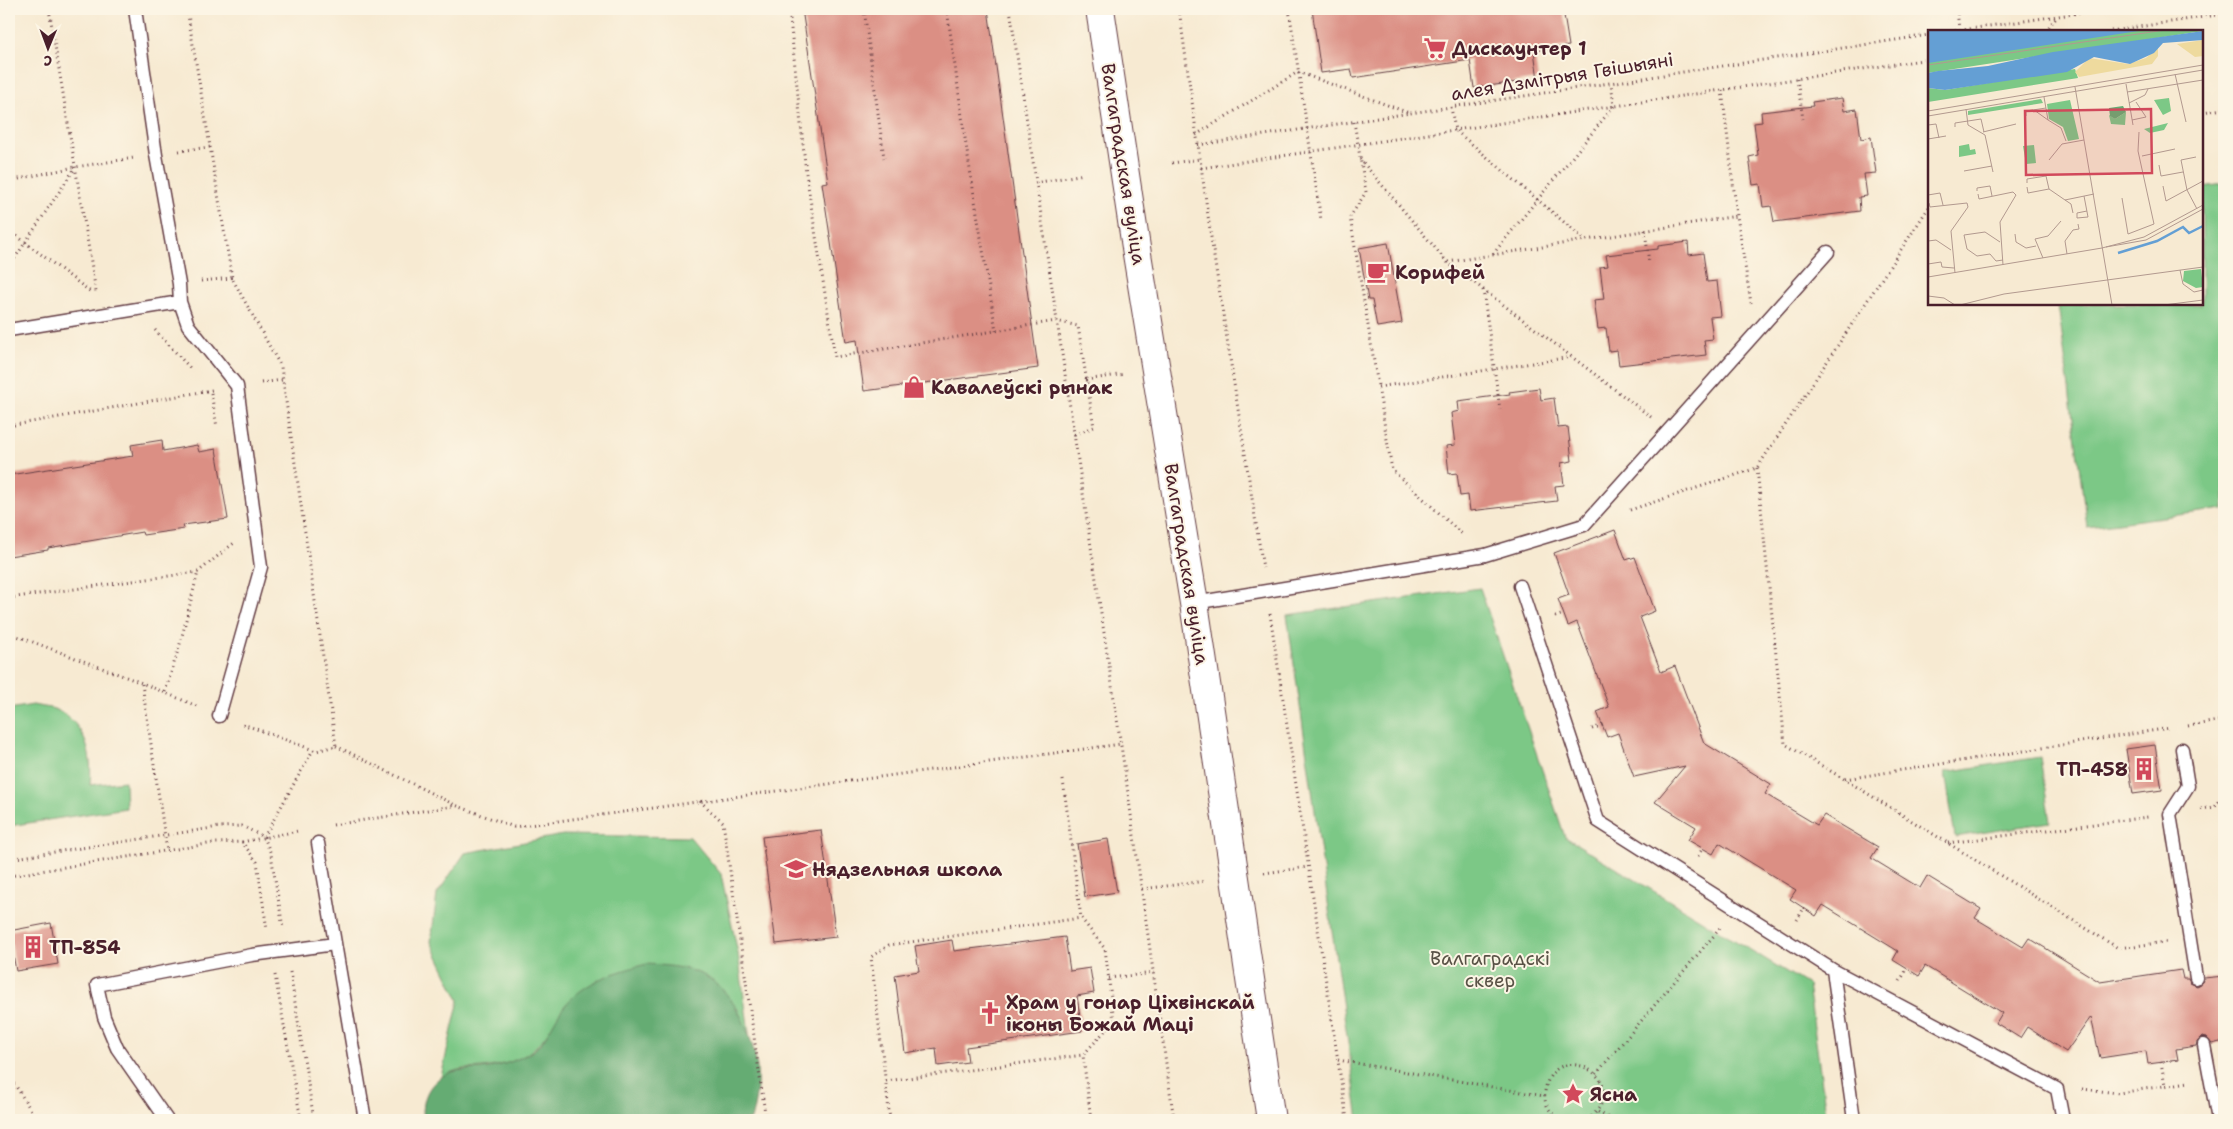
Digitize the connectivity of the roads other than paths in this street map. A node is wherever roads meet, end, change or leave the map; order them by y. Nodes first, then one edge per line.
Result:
1 (135, 9) edge
2 (1100, 9) edge
3 (1828, 252) dead end
4 (180, 302) junction
5 (9, 330) edge
6 (1520, 586) dead end
7 (1194, 603) junction
8 (219, 716) road end
9 (2182, 750) dead end
10 (318, 844) dead end
11 (335, 944) junction
12 (1833, 970) junction
13 (2196, 978) dead end
14 (2204, 1045) dead end
15 (167, 1120) edge
16 (365, 1120) edge
17 (1271, 1120) edge
18 (1854, 1120) edge
19 (2062, 1120) edge
20 (2218, 1120) edge

1 - 4 lane
2 - 7 main road, Валгаградская вуліца
3 - 7 lane
4 - 5 lane
4 - 8 lane
6 - 12 lane
7 - 17 main road, Валгаградская вуліца
9 - 13 lane
10 - 11 lane
11 - 15 lane
11 - 16 lane
12 - 18 lane
12 - 19 lane
14 - 20 lane

